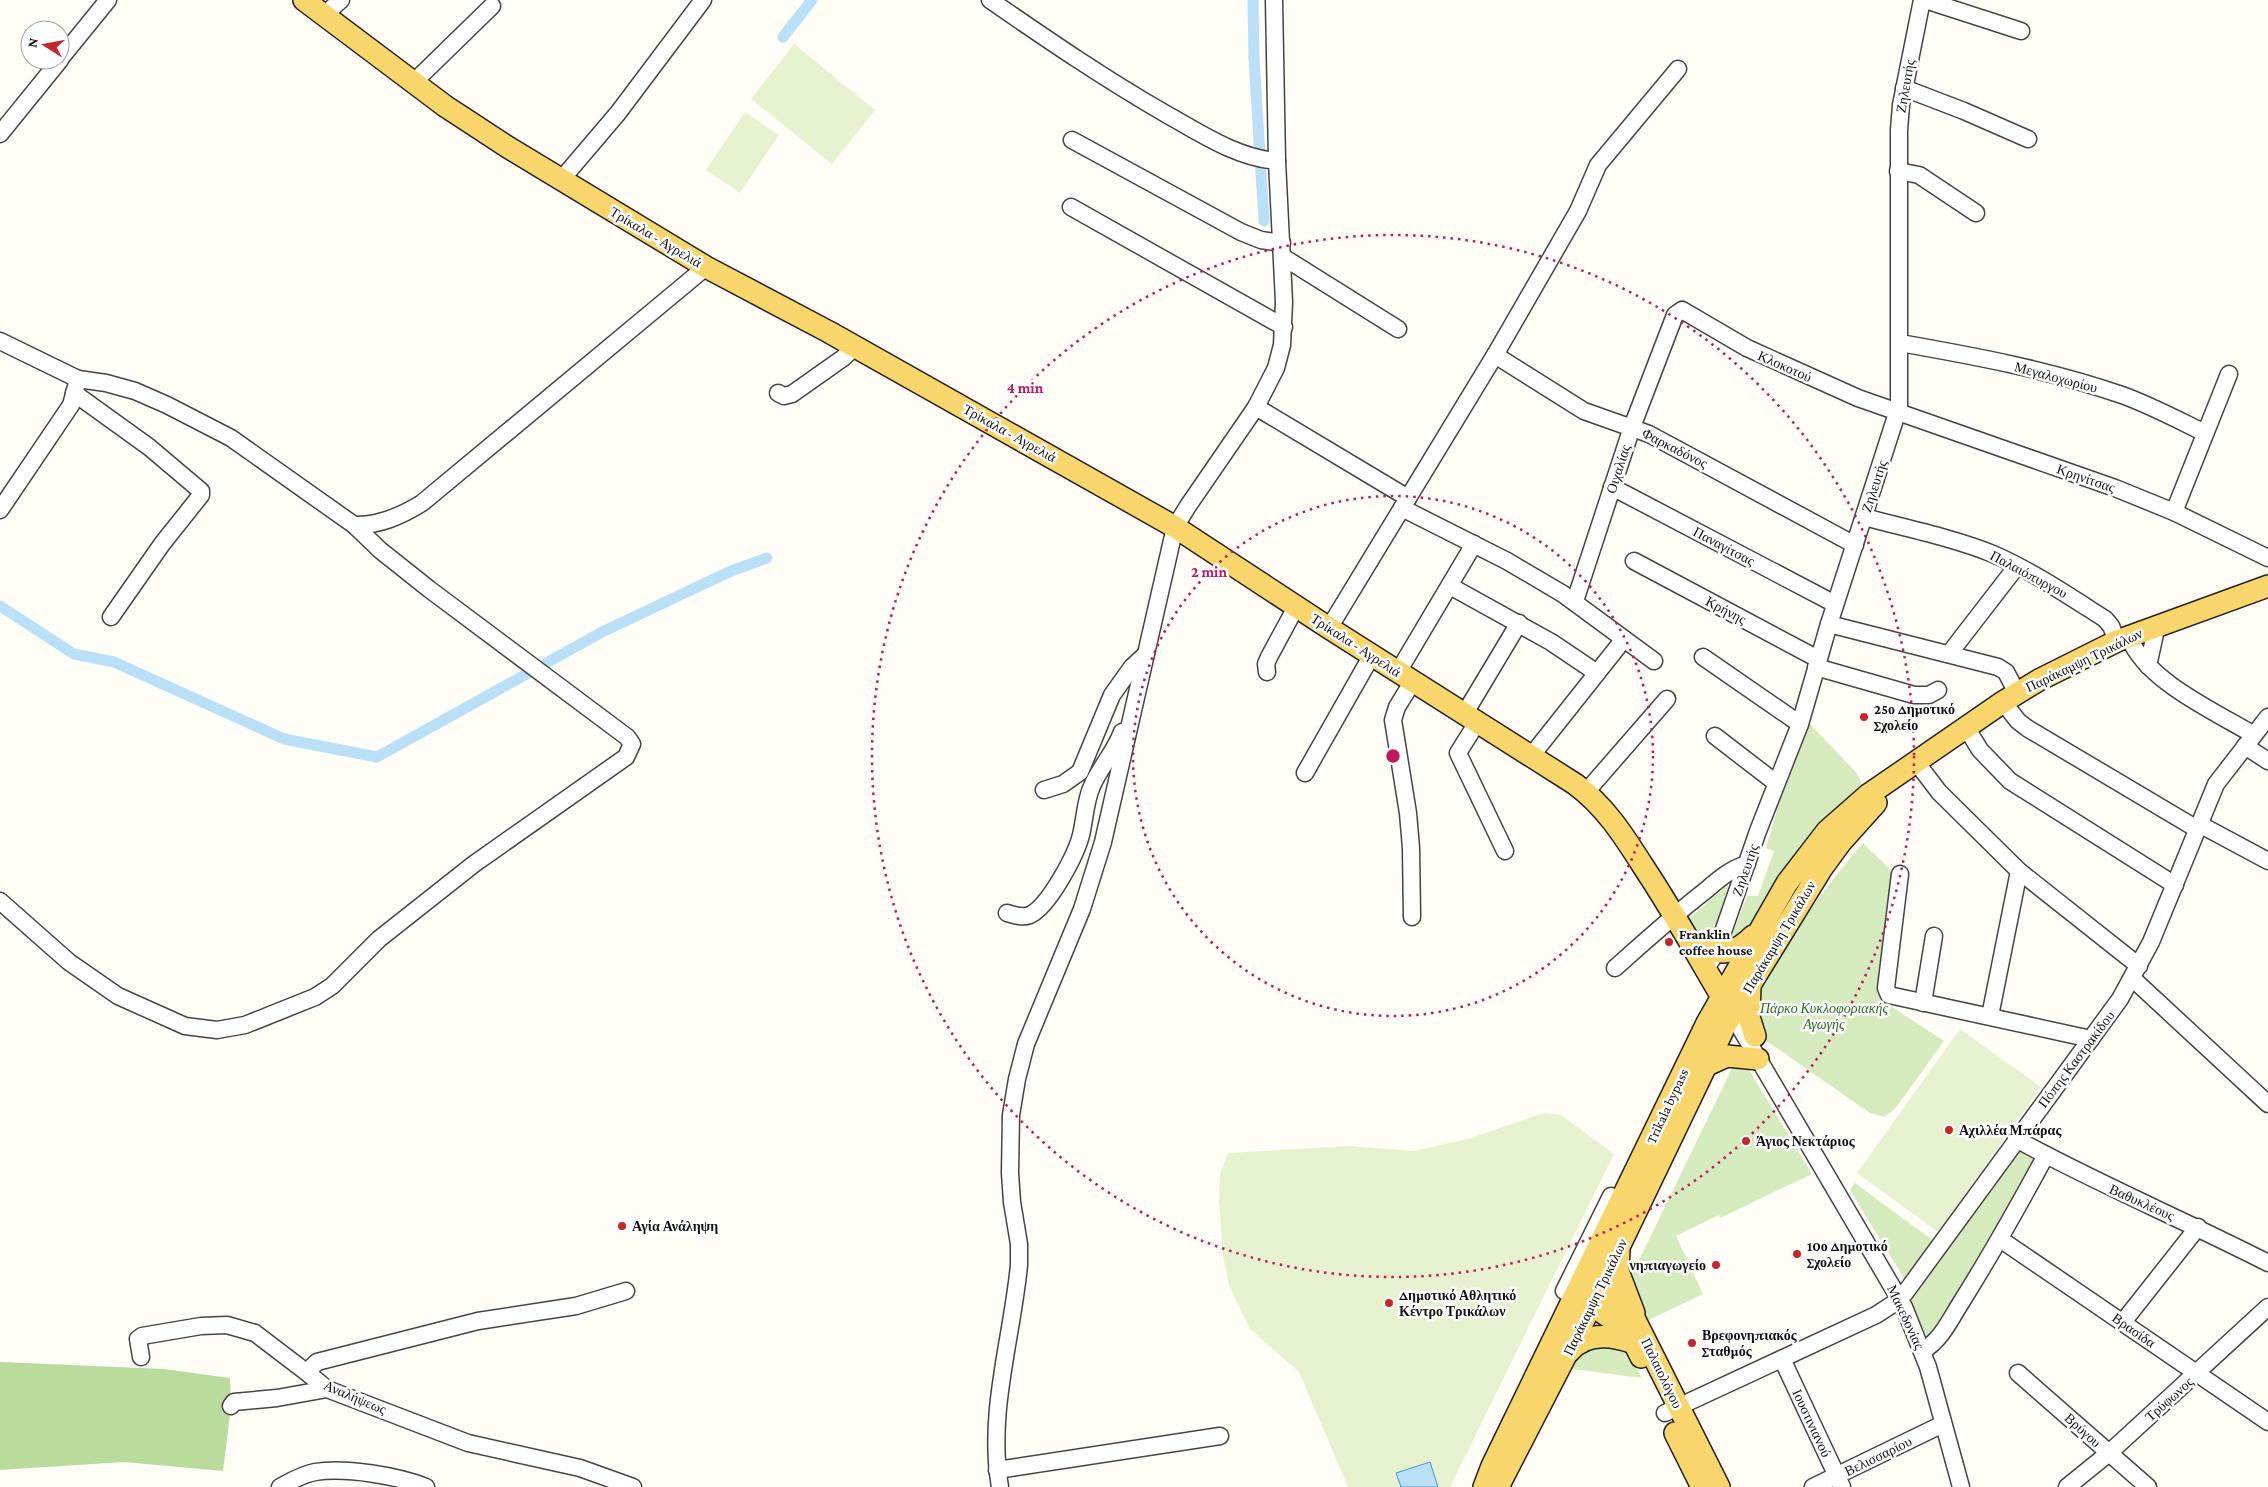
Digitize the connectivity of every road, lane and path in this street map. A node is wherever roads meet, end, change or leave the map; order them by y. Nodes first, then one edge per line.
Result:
1 (108, 0) edge
2 (304, 0) edge
3 (341, 0) edge
4 (703, 0) edge
5 (990, 0) edge
6 (1274, 0) edge
7 (1924, 0) edge
8 (492, 6) dead end
9 (323, 16) junction
10 (2021, 31) dead end
11 (70, 48) edge
12 (1678, 69) dead end
13 (52, 70) edge
14 (413, 83) junction
15 (1904, 88) junction
16 (0, 134) edge
17 (2028, 139) dead end
18 (1072, 140) dead end
19 (1272, 160) junction
20 (1898, 172) junction
21 (561, 180) junction
22 (1071, 207) dead end
23 (1976, 213) dead end
24 (1282, 250) junction
25 (706, 267) junction
26 (1679, 311) joint
27 (1284, 327) junction
28 (1398, 329) dead end
29 (0, 341) edge
30 (1900, 343) junction
31 (855, 347) junction
32 (1494, 355) junction
33 (2229, 374) dead end
34 (76, 386) junction
35 (778, 393) dead end
36 (1256, 407) junction
37 (1898, 413) junction
38 (1632, 427) junction
39 (2205, 433) junction
40 (1612, 487) junction
41 (1405, 503) junction
42 (0, 510) edge
43 (2174, 512) junction
44 (1864, 517) junction
45 (354, 525) junction
46 (1175, 527) junction
47 (1474, 544) junction
48 (1855, 546) junction
49 (2268, 558) edge
50 (1634, 560) dead end
51 (2017, 566) junction
52 (1450, 586) junction
53 (2268, 586) edge
54 (1575, 601) junction
55 (1835, 604) junction
56 (1296, 607) junction
57 (110, 617) dead end
58 (1519, 623) junction
59 (1829, 624) junction
60 (2157, 626) junction
61 (1329, 628) junction
62 (2123, 639) junction
63 (1624, 640) junction
64 (1146, 654) junction
65 (1949, 654) junction
66 (1372, 655) junction
67 (1703, 656) dead end
68 (1654, 661) dead end
69 (1817, 663) junction
70 (2148, 666) junction
71 (1267, 672) dead end
72 (1597, 673) junction
73 (1405, 676) junction
74 (1938, 690) dead end
75 (2010, 697) junction
76 (1667, 699) dead end
77 (1134, 708) junction
78 (1472, 717) junction
79 (2268, 717) edge
80 (1800, 724) junction
81 (1966, 727) junction
82 (1715, 736) dead end
83 (2249, 740) junction
84 (1532, 755) junction
85 (2268, 761) edge
86 (1913, 766) junction
87 (1305, 773) dead end
88 (1776, 783) junction
89 (1044, 790) dead end
90 (1586, 792) junction
91 (2198, 826) junction
92 (1505, 851) dead end
93 (2268, 861) edge
94 (1747, 864) junction
95 (2019, 871) junction
96 (1900, 874) dead end
97 (2175, 885) junction
98 (0, 901) edge
99 (1007, 913) dead end
100 (1675, 914) junction
101 (1412, 917) dead end
102 (1758, 931) junction
103 (1934, 936) dead end
104 (1709, 952) junction
105 (1615, 968) dead end
106 (2135, 972) junction
107 (1750, 984) junction
108 (1729, 1001) junction
109 (1923, 1003) junction
110 (1990, 1016) junction
111 (1755, 1036) junction
112 (2091, 1039) junction
113 (1758, 1059) junction
114 (1704, 1066) junction
115 (2268, 1104) edge
116 (1787, 1109) junction
117 (2016, 1139) junction
118 (2046, 1155) junction
119 (2198, 1227) junction
120 (2000, 1239) junction
121 (1619, 1248) junction
122 (2268, 1262) edge
123 (1584, 1289) junction
124 (626, 1291) dead end
125 (1900, 1298) junction
126 (2268, 1307) edge
127 (2124, 1322) junction
128 (1636, 1334) junction
129 (1922, 1351) junction
130 (1566, 1356) junction
131 (141, 1358) dead end
132 (1782, 1359) junction
133 (2018, 1373) dead end
134 (2197, 1374) junction
135 (310, 1375) junction
136 (327, 1389) junction
137 (231, 1406) dead end
138 (1672, 1410) junction
139 (2268, 1422) edge
140 (1944, 1424) junction
141 (1220, 1436) dead end
142 (2109, 1453) junction
143 (997, 1470) junction
144 (1840, 1481) edge
145 (280, 1487) edge
146 (426, 1487) edge
147 (631, 1487) edge
148 (1000, 1487) edge
149 (1484, 1487) edge
150 (1498, 1487) edge
151 (1702, 1487) edge
152 (1719, 1487) edge
153 (1813, 1487) edge
154 (1961, 1487) edge
155 (2067, 1487) edge
156 (2148, 1487) edge

1 - 11 street
2 - 9 main road, Τρίκαλα - Αγρελιά
3 - 9 street
4 - 21 street
5 - 19 street
6 - 19 street
7 - 10 street
7 - 15 street, Ζηλευτής
8 - 14 street
9 - 14 main road, Τρίκαλα - Αγρελιά
12 - 32 street
13 - 16 street
14 - 21 main road, Τρίκαλα - Αγρελιά
15 - 17 street
15 - 20 street, Ζηλευτής
18 - 24 street
19 - 24 street
20 - 23 street
20 - 30 street, Ζηλευτής
21 - 25 main road, Τρίκαλα - Αγρελιά
22 - 27 street
24 - 27 street
24 - 28 street
25 - 31 main road, Τρίκαλα - Αγρελιά
25 - 45 street
26 - 37 street, Κλοκοτού
26 - 38 street, Οιχαλίας
27 - 36 street
29 - 34 street
30 - 37 street, Ζηλευτής
30 - 39 street, Μεγαλοχωρίου
31 - 35 street
31 - 46 main road, Τρίκαλα - Αγρελιά
32 - 38 street, Φαρκαδόνος
32 - 41 street
33 - 39 street
34 - 42 street
34 - 45 street
34 - 57 street
36 - 41 street
36 - 46 street
37 - 43 street, Κρηνίτσας
37 - 44 street, Ζηλευτής
38 - 40 street, Οιχαλίας
38 - 48 street, Φαρκαδόνος
39 - 43 street
40 - 54 street, Οιχαλίας
40 - 55 street, Παναγίτσας
41 - 47 street
41 - 61 street
43 - 49 street, Κρηνίτσας
44 - 48 street, Ζηλευτής
44 - 51 street, Παλαιόπυργου
45 - 98 street
46 - 56 main road, Τρίκαλα - Αγρελιά
46 - 64 street
47 - 52 street
47 - 54 street
48 - 55 street, Ζηλευτής
50 - 69 street, Κρήνης
51 - 62 street, Παλαιόπυργου
51 - 65 street
52 - 58 street
52 - 73 street
53 - 60 main road, Παράκαμψη Τρικάλων
54 - 63 street
55 - 59 street, Ζηλευτής
56 - 61 main road, Τρίκαλα - Αγρελιά
56 - 71 street
58 - 72 street
58 - 78 street
59 - 65 street
59 - 69 street, Ζηλευτής
60 - 62 main road, Παράκαμψη Τρικάλων
60 - 70 street
61 - 66 main road, Τρίκαλα - Αγρελιά
62 - 70 street, Παλαιόπυργου
62 - 75 main road, Παράκαμψη Τρικάλων
63 - 68 street
63 - 72 street
64 - 77 street
64 - 89 street
65 - 75 street
66 - 73 main road, Τρίκαλα - Αγρελιά
66 - 87 street
67 - 80 street
69 - 74 street, Κρήνης
69 - 80 street, Ζηλευτής
70 - 83 street, Παλαιόπυργου
72 - 84 street
73 - 78 main road, Τρίκαλα - Αγρελιά
73 - 101 street
75 - 81 main road, Παράκαμψη Τρικάλων
75 - 91 street
76 - 90 street
77 - 99 street
77 - 143 street
78 - 84 main road, Τρίκαλα - Αγρελιά
78 - 92 street
79 - 83 street, Πόπης Καστρακίδου
80 - 88 street, Ζηλευτής
81 - 86 main road, Παράκαμψη Τρικάλων
81 - 97 street
82 - 88 street
83 - 85 street, Παλαιόπυργου
83 - 91 street, Πόπης Καστρακίδου
84 - 90 main road, Τρίκαλα - Αγρελιά
86 - 95 street
86 - 102 main road, Trikala bypass
86 - 107 main road, Παράκαμψη Τρικάλων
88 - 94 street, Ζηλευτής
90 - 100 main road, Τρίκαλα - Αγρελιά
91 - 93 street
91 - 97 street, Πόπης Καστρακίδου
94 - 100 street
94 - 104 street, Ζηλευτής
95 - 106 street
95 - 110 street
96 - 109 street
97 - 106 street, Πόπης Καστρακίδου
100 - 104 main road, Τρίκαλα - Αγρελιά
100 - 105 street
100 - 108 main road, Τρίκαλα - Αγρελιά
102 - 104 main road
102 - 108 main road, Trikala bypass
103 - 109 street
104 - 108 main road, Τρίκαλα - Αγρελιά
106 - 112 street, Πόπης Καστρακίδου
106 - 115 street
107 - 108 main road, Παράκαμψη Τρικάλων
107 - 111 main road
108 - 111 street, Μακεδονίας
108 - 113 street, Μακεδονίας
108 - 114 main road, Παράκαμψη Τρικάλων
108 - 123 main road, Trikala bypass
109 - 110 street
110 - 112 street
111 - 116 street, Μακεδονίας
112 - 117 street, Πόπης Καστρακίδου
113 - 114 main road
113 - 116 street, Μακεδονίας
114 - 121 main road, Παράκαμψη Τρικάλων
116 - 125 street, Μακεδονίας
117 - 118 street, Βαθυκλέους
117 - 125 street, Πόπης Καστρακίδου
118 - 119 street, Βαθυκλέους
118 - 120 street
119 - 122 street, Βαθυκλέους
119 - 127 street
120 - 127 street, Βρασίδα
120 - 129 street
121 - 123 main road, Παράκαμψη Τρικάλων
121 - 128 main road
123 - 128 main road, Παλαιολόγου
123 - 130 main road, Παράκαμψη Τρικάλων
123 - 149 main road, Trikala bypass
124 - 135 street, Αναλήψεως
125 - 129 street, Μακεδονίας
125 - 132 street, Πόπης Καστρακίδου
126 - 134 street, Τρύφωνος
127 - 134 street, Βρασίδα
128 - 130 main road
128 - 138 main road, Παλαιολόγου
129 - 140 street, Μακεδονίας
130 - 150 main road, Παράκαμψη Τρικάλων
131 - 135 street
132 - 138 street, Πόπης Καστρακίδου
132 - 144 street, Ιουστινιανού
133 - 142 street, Βρύγου
134 - 139 street, Βρασίδα
134 - 142 street, Τρύφωνος
135 - 136 street, Αναλήψεως
136 - 137 street
136 - 147 street, Αναλήψεως
138 - 151 main road, Παλαιολόγου
138 - 152 main road, Παλαιολόγου
140 - 144 street, Βελισσαρίου
140 - 154 street, Μακεδονίας
141 - 143 street
142 - 155 street, Τρύφωνος
142 - 156 street, Βρύγου
143 - 148 street
144 - 153 street, Βελισσαρίου
145 - 146 street

